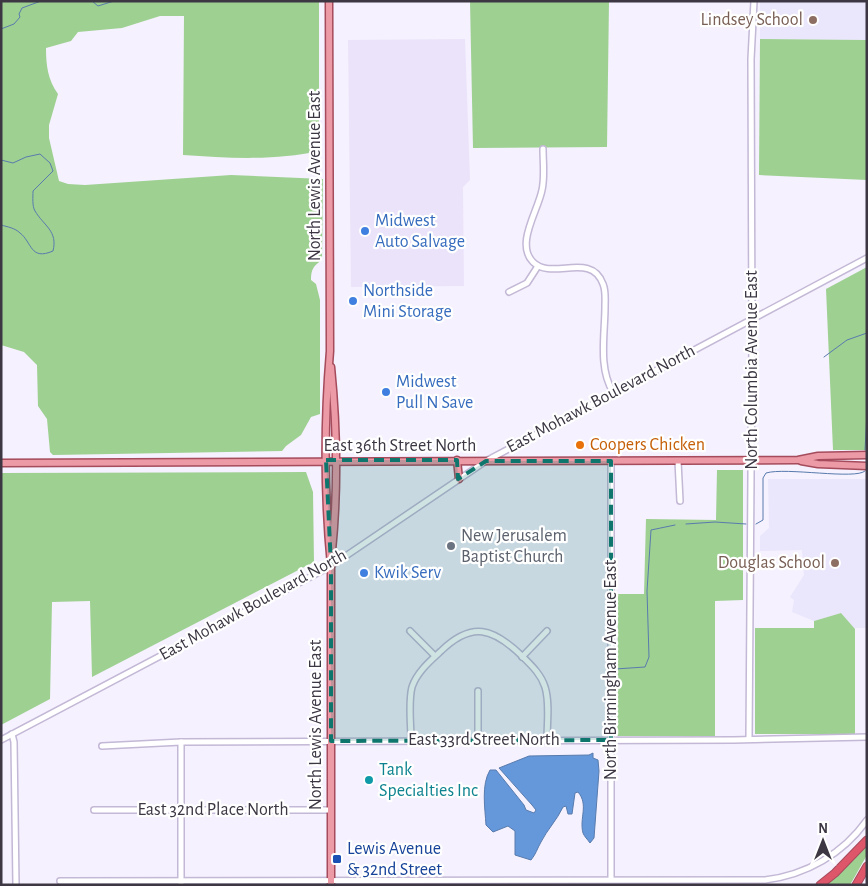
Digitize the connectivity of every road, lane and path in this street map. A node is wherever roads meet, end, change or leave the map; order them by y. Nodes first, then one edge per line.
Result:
1 (329, 1) edge
2 (754, 1) edge
3 (543, 149) dead end
4 (867, 258) edge
5 (538, 266) junction
6 (509, 292) dead end
7 (752, 318) junction
8 (330, 351) junction
9 (613, 392) junction
10 (867, 455) edge
11 (326, 460) junction
12 (335, 460) junction
13 (457, 460) junction
14 (486, 460) junction
15 (752, 460) junction
16 (798, 460) junction
17 (611, 461) junction
18 (678, 461) junction
19 (1, 463) edge
20 (867, 466) edge
21 (459, 479) junction
22 (680, 501) dead end
23 (331, 566) junction
24 (547, 631) dead end
25 (410, 632) dead end
26 (435, 656) junction
27 (522, 657) junction
28 (478, 691) dead end
29 (12, 734) junction
30 (867, 737) edge
31 (749, 739) junction
32 (1, 740) edge
33 (411, 740) junction
34 (478, 740) junction
35 (547, 740) junction
36 (611, 740) junction
37 (331, 741) junction
38 (181, 742) junction
39 (102, 746) dead end
40 (94, 810) dead end
41 (181, 810) junction
42 (331, 810) junction
43 (867, 820) edge
44 (867, 840) edge
45 (867, 866) edge
46 (611, 879) junction
47 (60, 881) dead end
48 (181, 882) edge
49 (331, 882) edge
50 (16, 885) edge
51 (820, 885) edge
52 (856, 885) edge

1 - 8 main road, North Lewis Avenue East
2 - 7 street, North Columbia Avenue East
3 - 5 street
4 - 7 street, East Mohawk Boulevard North
5 - 6 street
5 - 9 street
7 - 9 street, East Mohawk Boulevard North
7 - 15 street, North Columbia Avenue East
8 - 11 main road, North Lewis Avenue East
8 - 12 main road, North Lewis Avenue East
9 - 14 street, East Mohawk Boulevard North
10 - 16 main road, East 36th Street North
11 - 12 main road, East 36th Street North
11 - 19 main road, East 36th Street North
11 - 23 main road, North Lewis Avenue East
12 - 13 main road, East 36th Street North
12 - 23 main road, North Lewis Avenue East
13 - 14 main road, East 36th Street North
13 - 21 main road
14 - 17 main road, East 36th Street North
14 - 21 street, East Mohawk Boulevard North
15 - 16 main road, East 36th Street North
15 - 18 main road, East 36th Street North
15 - 31 street, North Columbia Avenue East
16 - 20 main road, East 36th Street North
17 - 18 main road, East 36th Street North
17 - 36 street, North Birmingham Avenue East
18 - 22 street
21 - 23 street, East Mohawk Boulevard North
23 - 29 street, East Mohawk Boulevard North
23 - 37 main road, North Lewis Avenue East
24 - 27 street
25 - 26 street
26 - 27 street
26 - 33 street
27 - 35 street
28 - 34 street
29 - 32 street, East Mohawk Boulevard North
29 - 50 street
30 - 31 street, East 33rd Street North
31 - 36 street, East 33rd Street North
33 - 34 street, East 33rd Street North
33 - 37 street, East 33rd Street North
34 - 35 street, East 33rd Street North
35 - 36 street, East 33rd Street North
36 - 46 street, North Birmingham Avenue East
37 - 38 street, East 33rd Street North
37 - 42 main road, North Lewis Avenue East
38 - 39 street, East 33rd Street North
38 - 41 street
40 - 41 street, East 32nd Place North
41 - 42 street, East 32nd Place North
41 - 48 street
42 - 49 main road, North Lewis Avenue East
43 - 46 street
44 - 51 highway
45 - 52 highway
46 - 49 street
47 - 48 street
48 - 49 street

